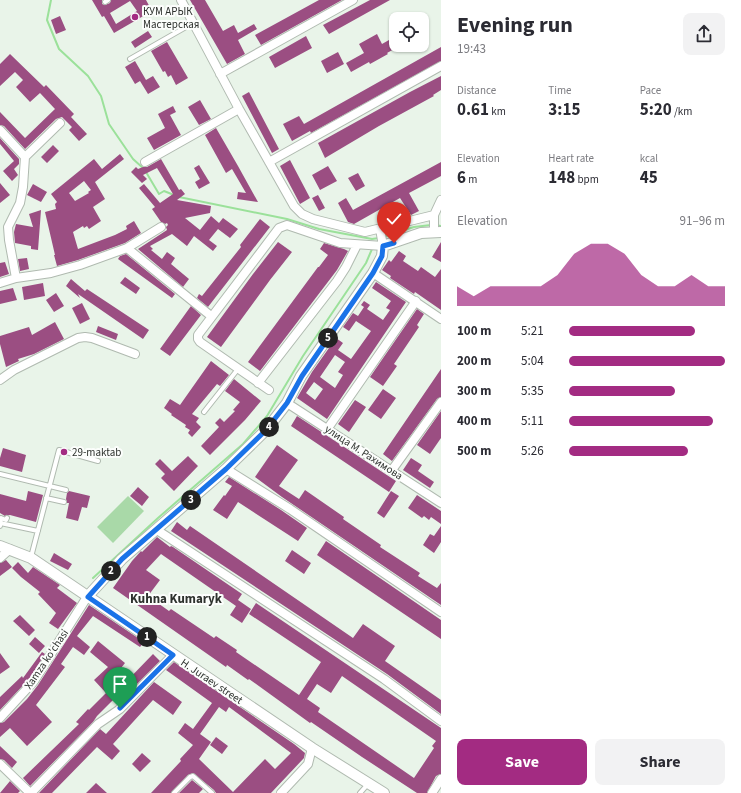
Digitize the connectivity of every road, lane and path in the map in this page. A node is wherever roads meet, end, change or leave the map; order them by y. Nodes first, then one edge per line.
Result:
1 (181, 0) edge
2 (353, 0) edge
3 (193, 22) junction
4 (130, 59) dead end
5 (441, 66) edge
6 (220, 74) junction
7 (239, 109) junction
8 (60, 123) dead end
9 (0, 130) edge
10 (25, 157) junction
11 (146, 162) dead end
12 (270, 162) junction
13 (441, 200) edge
14 (434, 215) junction
15 (161, 227) dead end
16 (380, 229) junction
17 (437, 232) edge
18 (381, 244) junction
19 (357, 245) junction
20 (127, 248) junction
21 (373, 273) junction
22 (16, 278) junction
23 (0, 283) edge
24 (416, 301) junction
25 (211, 316) junction
26 (441, 319) edge
27 (135, 354) dead end
28 (238, 369) junction
29 (0, 380) edge
30 (258, 383) junction
31 (269, 390) dead end
32 (441, 402) edge
33 (287, 403) junction
34 (204, 412) dead end
35 (328, 428) junction
36 (98, 461) dead end
37 (226, 469) junction
38 (392, 470) junction
39 (0, 474) edge
40 (49, 486) junction
41 (66, 490) dead end
42 (46, 498) junction
43 (64, 502) dead end
44 (441, 503) edge
45 (7, 518) dead end
46 (0, 524) edge
47 (157, 530) junction
48 (38, 531) junction
49 (0, 546) edge
50 (10, 550) junction
51 (0, 558) edge
52 (31, 558) junction
53 (88, 597) junction
54 (441, 612) edge
55 (173, 655) junction
56 (0, 718) edge
57 (441, 721) edge
58 (312, 748) junction
59 (0, 764) edge
60 (441, 779) edge
61 (369, 783) junction
62 (30, 793) edge
63 (174, 793) edge
64 (212, 793) edge
65 (281, 793) edge
66 (360, 793) edge
67 (384, 793) edge
68 (432, 793) edge

1 - 3 street
2 - 6 street
3 - 4 lane
3 - 6 street
5 - 12 street
6 - 7 street
7 - 11 street
7 - 12 street
8 - 10 street
9 - 10 street
10 - 22 street
12 - 16 street
13 - 14 street
14 - 16 street
14 - 17 street
15 - 20 street
16 - 18 street
17 - 18 street
18 - 19 street
18 - 21 street
19 - 25 street
19 - 30 street
20 - 22 street
20 - 25 street
21 - 24 street
21 - 33 street
22 - 23 street
24 - 26 street
24 - 35 street
25 - 28 street
27 - 29 street
28 - 30 street
28 - 34 lane
30 - 31 street
32 - 38 street
33 - 35 street, улица М. Рахимова
33 - 37 street
35 - 38 street, улица М. Рахимова
36 - 40 lane
37 - 47 street
37 - 54 street
38 - 44 street, улица М. Рахимова
39 - 40 lane
40 - 41 lane
40 - 42 lane
42 - 43 lane
42 - 48 lane
45 - 46 lane
46 - 48 lane
47 - 53 street
47 - 57 street
48 - 52 lane
49 - 50 street, H. Juraev street
50 - 51 street
50 - 52 street, H. Juraev street
52 - 53 street, H. Juraev street
53 - 55 street, H. Juraev street
53 - 56 street, Xamza ko'chasi
55 - 58 street, H. Juraev street
55 - 62 street
58 - 61 street, H. Juraev street
58 - 65 street
59 - 62 street
60 - 68 street
61 - 66 lane
61 - 67 street, H. Juraev street
63 - 64 lane

